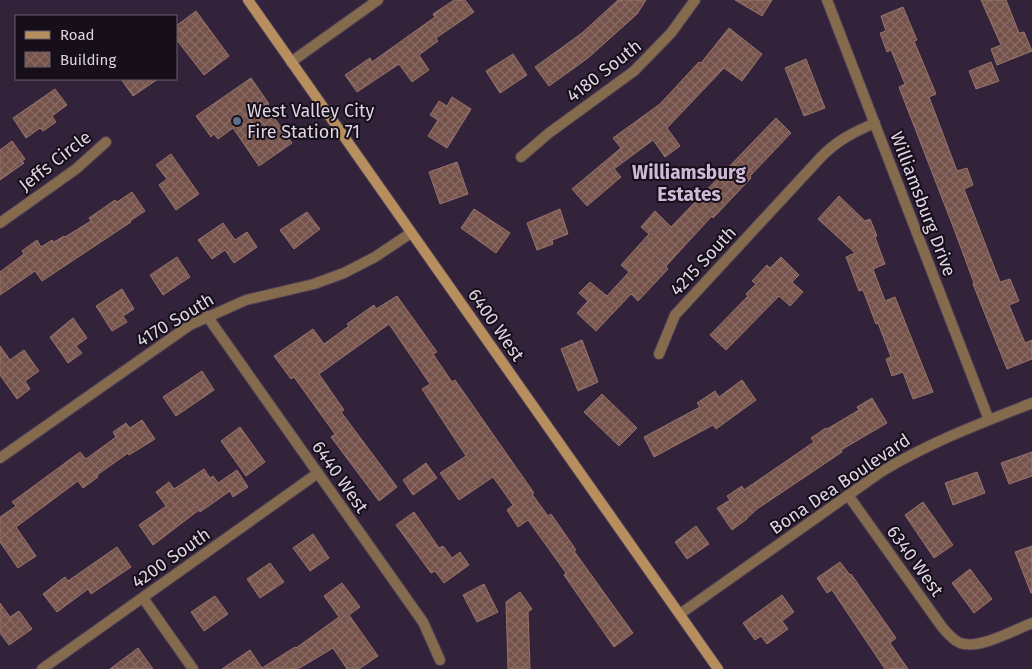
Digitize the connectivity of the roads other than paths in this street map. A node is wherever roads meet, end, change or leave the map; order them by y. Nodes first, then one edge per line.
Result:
1 (248, 0) edge
2 (378, 0) edge
3 (695, 0) edge
4 (827, 0) edge
5 (291, 62) junction
6 (875, 124) junction
7 (106, 142) dead end
8 (521, 157) dead end
9 (0, 223) edge
10 (411, 233) junction
11 (207, 316) junction
12 (659, 354) dead end
13 (1032, 403) edge
14 (989, 420) junction
15 (0, 458) edge
16 (318, 474) junction
17 (848, 495) junction
18 (143, 598) junction
19 (680, 614) junction
20 (1032, 623) edge
21 (440, 660) dead end
22 (42, 669) edge
23 (193, 669) edge
24 (718, 669) edge

1 - 5 street, 6400 West
2 - 5 street
3 - 8 street, 4180 South
4 - 6 street, Williamsburg Drive
5 - 10 street, 6400 West
6 - 12 street, 4215 South
6 - 14 street, Williamsburg Drive
7 - 9 street, Jeffs Circle
10 - 11 street, 4170 South
10 - 19 street, 6400 West
11 - 15 street, 4170 South
11 - 16 street, 6440 West
13 - 14 street, Bona Dea Boulevard
14 - 17 street, Bona Dea Boulevard
16 - 18 street, 4200 South
16 - 21 street, 6440 West
17 - 19 street, Bona Dea Boulevard
17 - 20 street, 6340 West
18 - 22 street, 4200 South
18 - 23 street
19 - 24 street, 6400 West

